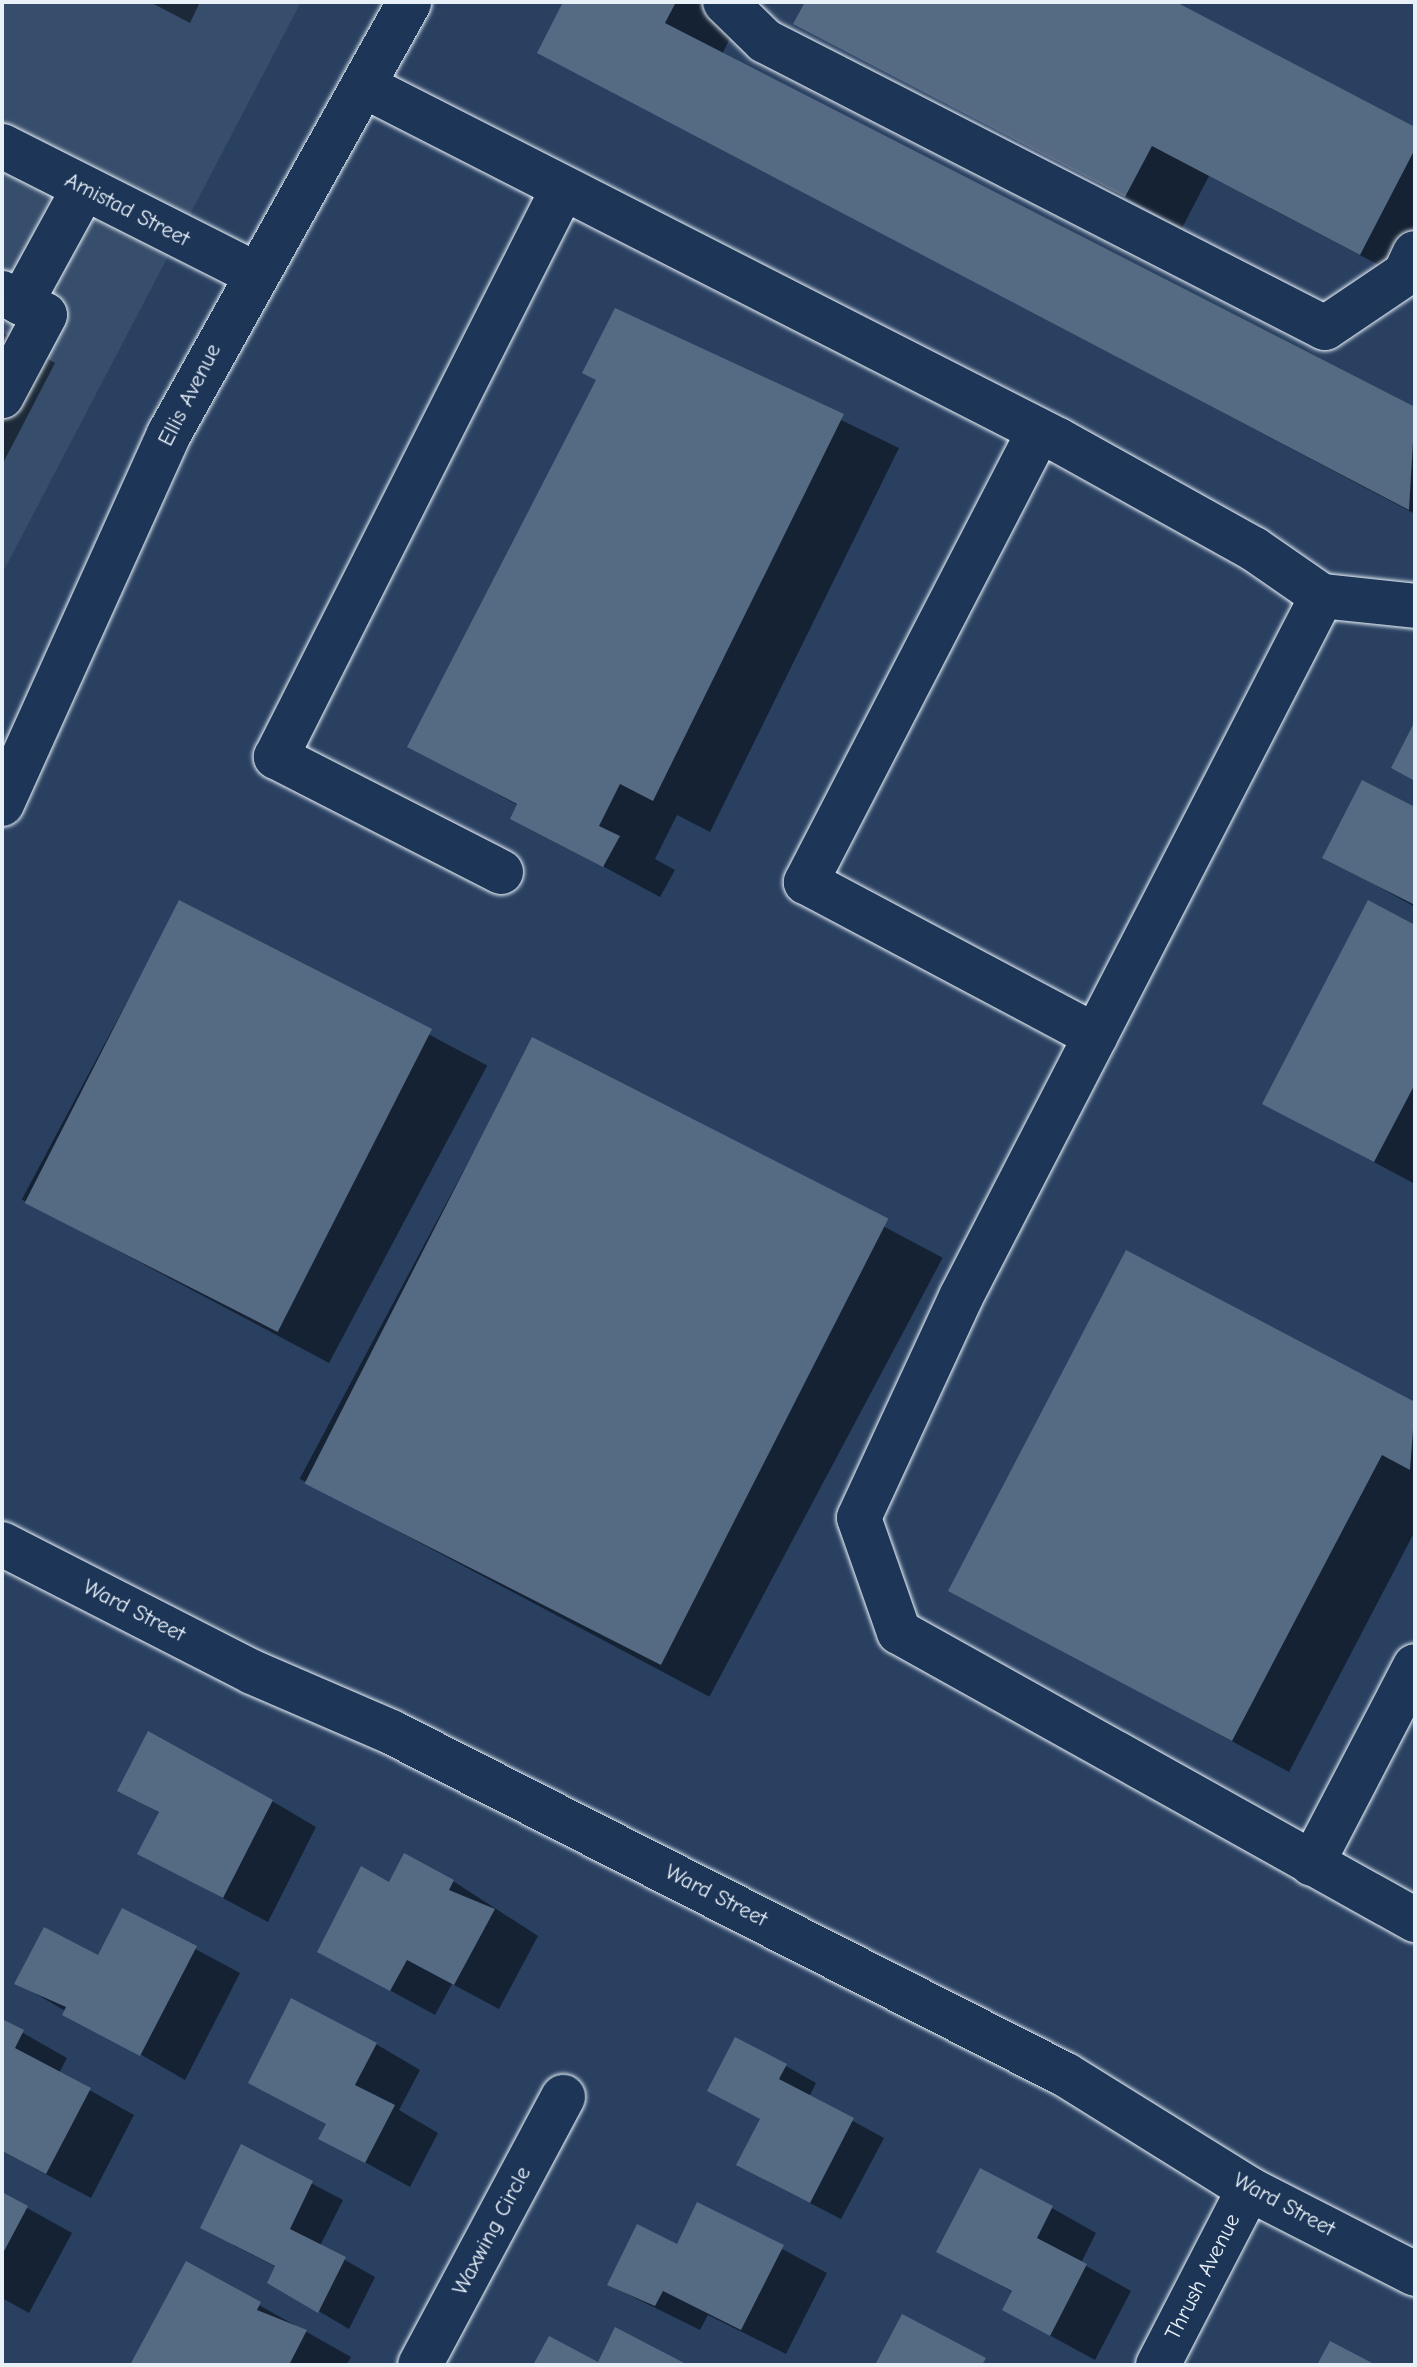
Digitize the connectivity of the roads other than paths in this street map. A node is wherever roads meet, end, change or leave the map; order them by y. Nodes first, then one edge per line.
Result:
1 (409, 2) edge
2 (725, 2) edge
3 (366, 87) junction
4 (2, 146) edge
5 (84, 188) junction
6 (561, 192) junction
7 (1415, 253) edge
8 (253, 273) junction
9 (12, 298) edge
10 (2, 396) edge
11 (1039, 431) junction
12 (1322, 596) junction
13 (1415, 606) edge
14 (2, 804) edge
15 (501, 872) dead end
16 (1096, 1036) junction
17 (2, 1544) edge
18 (1415, 1666) edge
19 (1312, 1864) junction
20 (1415, 1920) edge
21 (563, 2097) dead end
22 (1249, 2189) junction
23 (1415, 2274) edge
24 (420, 2365) edge
25 (1158, 2365) edge

1 - 3 street, Ellis Avenue
2 - 7 street
3 - 6 street
3 - 8 street, Ellis Avenue
4 - 5 street, Amistad Street
5 - 8 street, Amistad Street
5 - 9 street
6 - 11 street
6 - 15 street
8 - 14 street, Ellis Avenue
9 - 10 street
11 - 12 street
11 - 16 street
12 - 13 street
12 - 16 street
16 - 19 street
17 - 22 street, Ward Street
18 - 19 street
19 - 20 street
21 - 24 street, Waxwing Circle
22 - 23 street, Ward Street
22 - 25 street, Thrush Avenue

